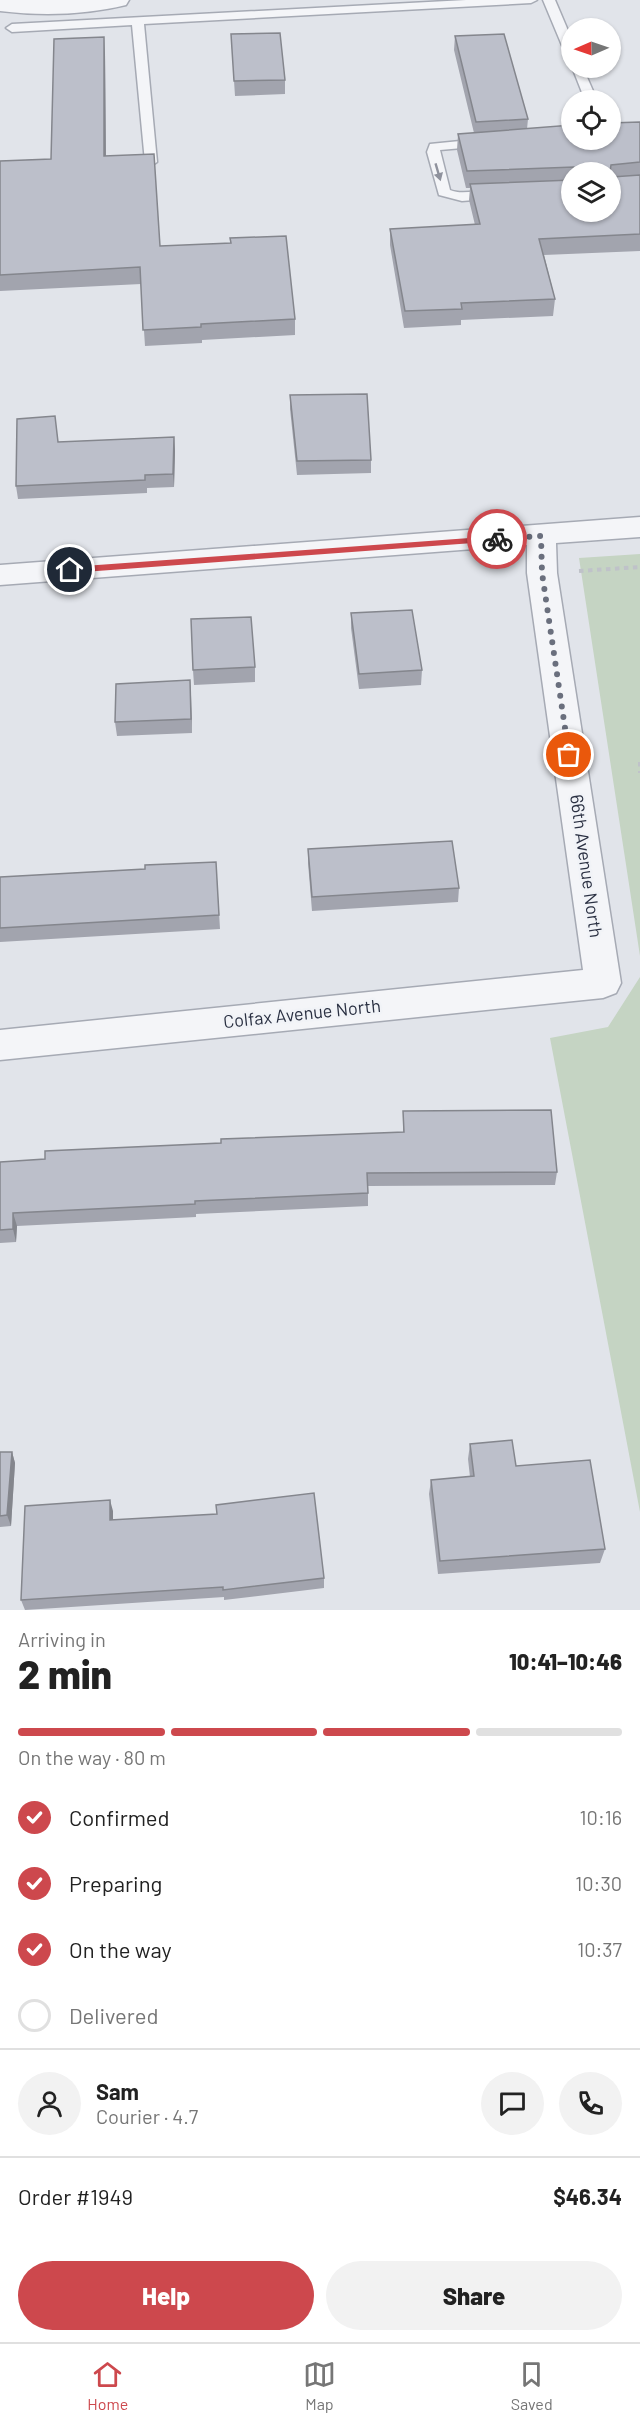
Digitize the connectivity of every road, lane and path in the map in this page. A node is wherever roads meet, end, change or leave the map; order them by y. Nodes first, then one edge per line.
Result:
1 (118, 0) edge
2 (531, 0) edge
3 (549, 0) edge
4 (0, 5) edge
5 (138, 21) junction
6 (12, 28) dead end
7 (561, 29) edge
8 (491, 142) edge
9 (151, 162) edge
10 (505, 194) edge
11 (640, 527) edge
12 (541, 536) junction
13 (640, 567) edge
14 (542, 573) junction
15 (0, 575) edge
16 (640, 762) edge
17 (640, 773) edge
18 (603, 983) joint
19 (0, 1045) edge

1 - 4 street
2 - 5 lane
3 - 7 lane
5 - 6 lane
5 - 9 lane
8 -> 10 lane
11 - 12 street
12 - 14 street, 66th Avenue North
12 - 15 street
13 - 14 path
14 - 18 street, 66th Avenue North
16 - 17 path
18 - 19 street, Colfax Avenue North

